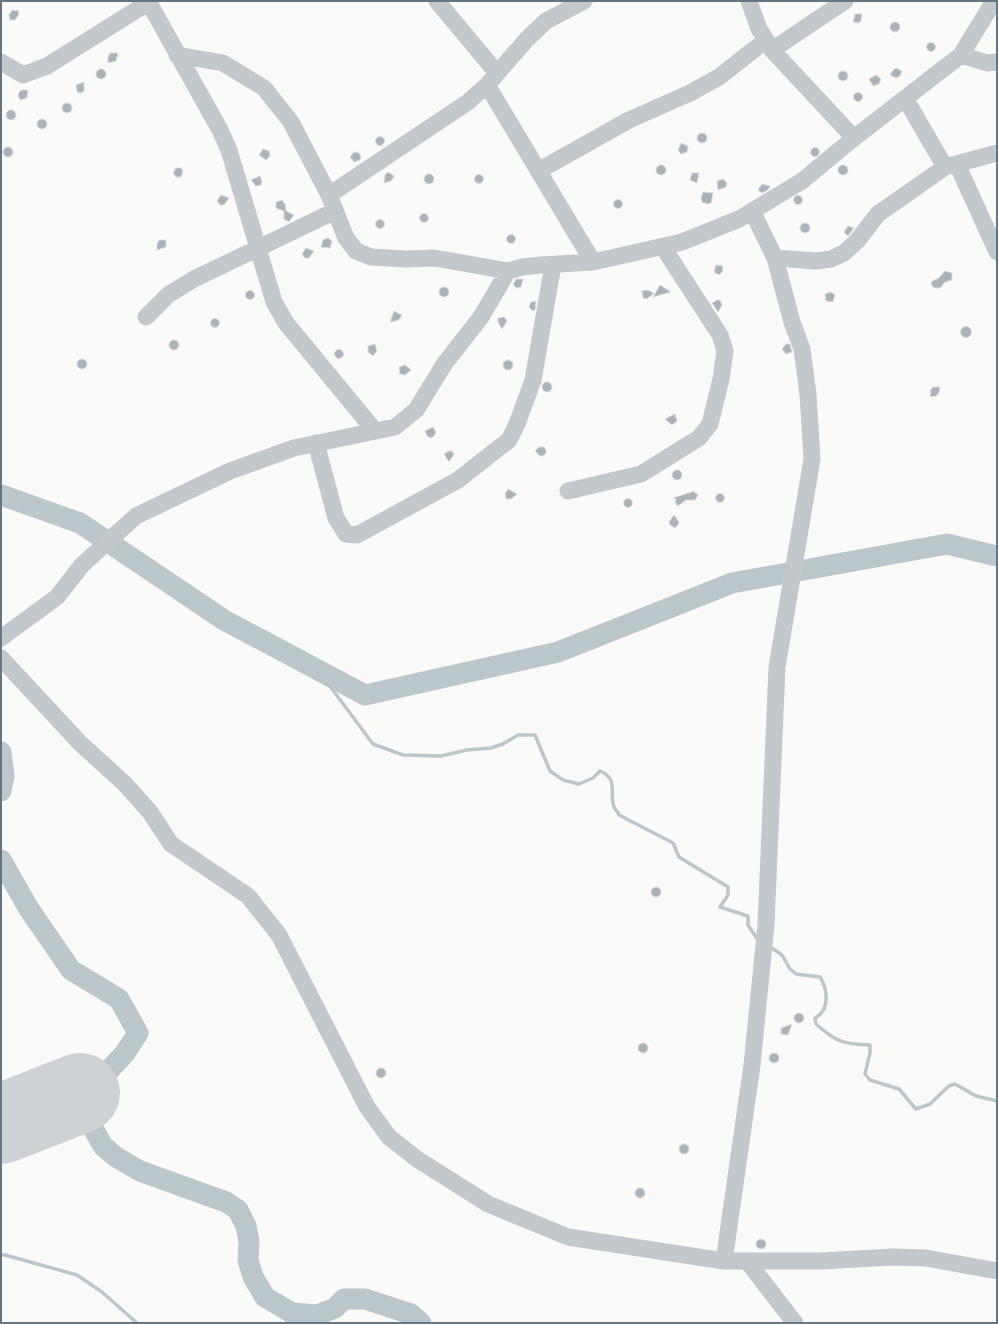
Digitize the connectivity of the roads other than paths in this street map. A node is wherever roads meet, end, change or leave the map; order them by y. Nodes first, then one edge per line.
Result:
1 (149, 1) edge
2 (437, 1) edge
3 (584, 1) edge
4 (749, 1) edge
5 (845, 1) edge
6 (994, 1) edge
7 (769, 45) junction
8 (177, 55) junction
9 (961, 56) junction
10 (1, 62) edge
11 (997, 62) edge
12 (492, 79) junction
13 (905, 98) junction
14 (854, 138) junction
15 (997, 153) edge
16 (951, 166) junction
17 (538, 171) junction
18 (329, 195) junction
19 (335, 211) junction
20 (752, 211) junction
21 (663, 247) junction
22 (258, 250) junction
23 (997, 252) edge
24 (775, 258) junction
25 (593, 262) junction
26 (553, 265) junction
27 (508, 271) junction
28 (146, 317) dead end
29 (375, 431) junction
30 (316, 443) junction
31 (568, 491) dead end
32 (1, 638) edge
33 (1, 658) edge
34 (724, 1261) junction
35 (746, 1261) junction
36 (997, 1271) edge
37 (795, 1323) edge

1 - 8 street
1 - 10 street
2 - 12 street
3 - 12 street
4 - 7 street
5 - 7 street
6 - 9 street
7 - 14 street
7 - 17 street
8 - 18 street
8 - 22 street
9 - 11 street
9 - 13 street
12 - 17 street
12 - 18 street
13 - 14 street
13 - 16 street
14 - 20 street
15 - 16 street
16 - 23 street
16 - 24 street
17 - 25 street
18 - 19 street
19 - 22 street
19 - 27 street
20 - 21 street
20 - 24 street
21 - 25 street
21 - 31 street
22 - 28 street
22 - 29 street
24 - 34 street
25 - 26 street
26 - 27 street
26 - 30 street
27 - 29 street
29 - 30 street
30 - 32 street
33 - 34 street
34 - 35 street
35 - 36 street
35 - 37 street

